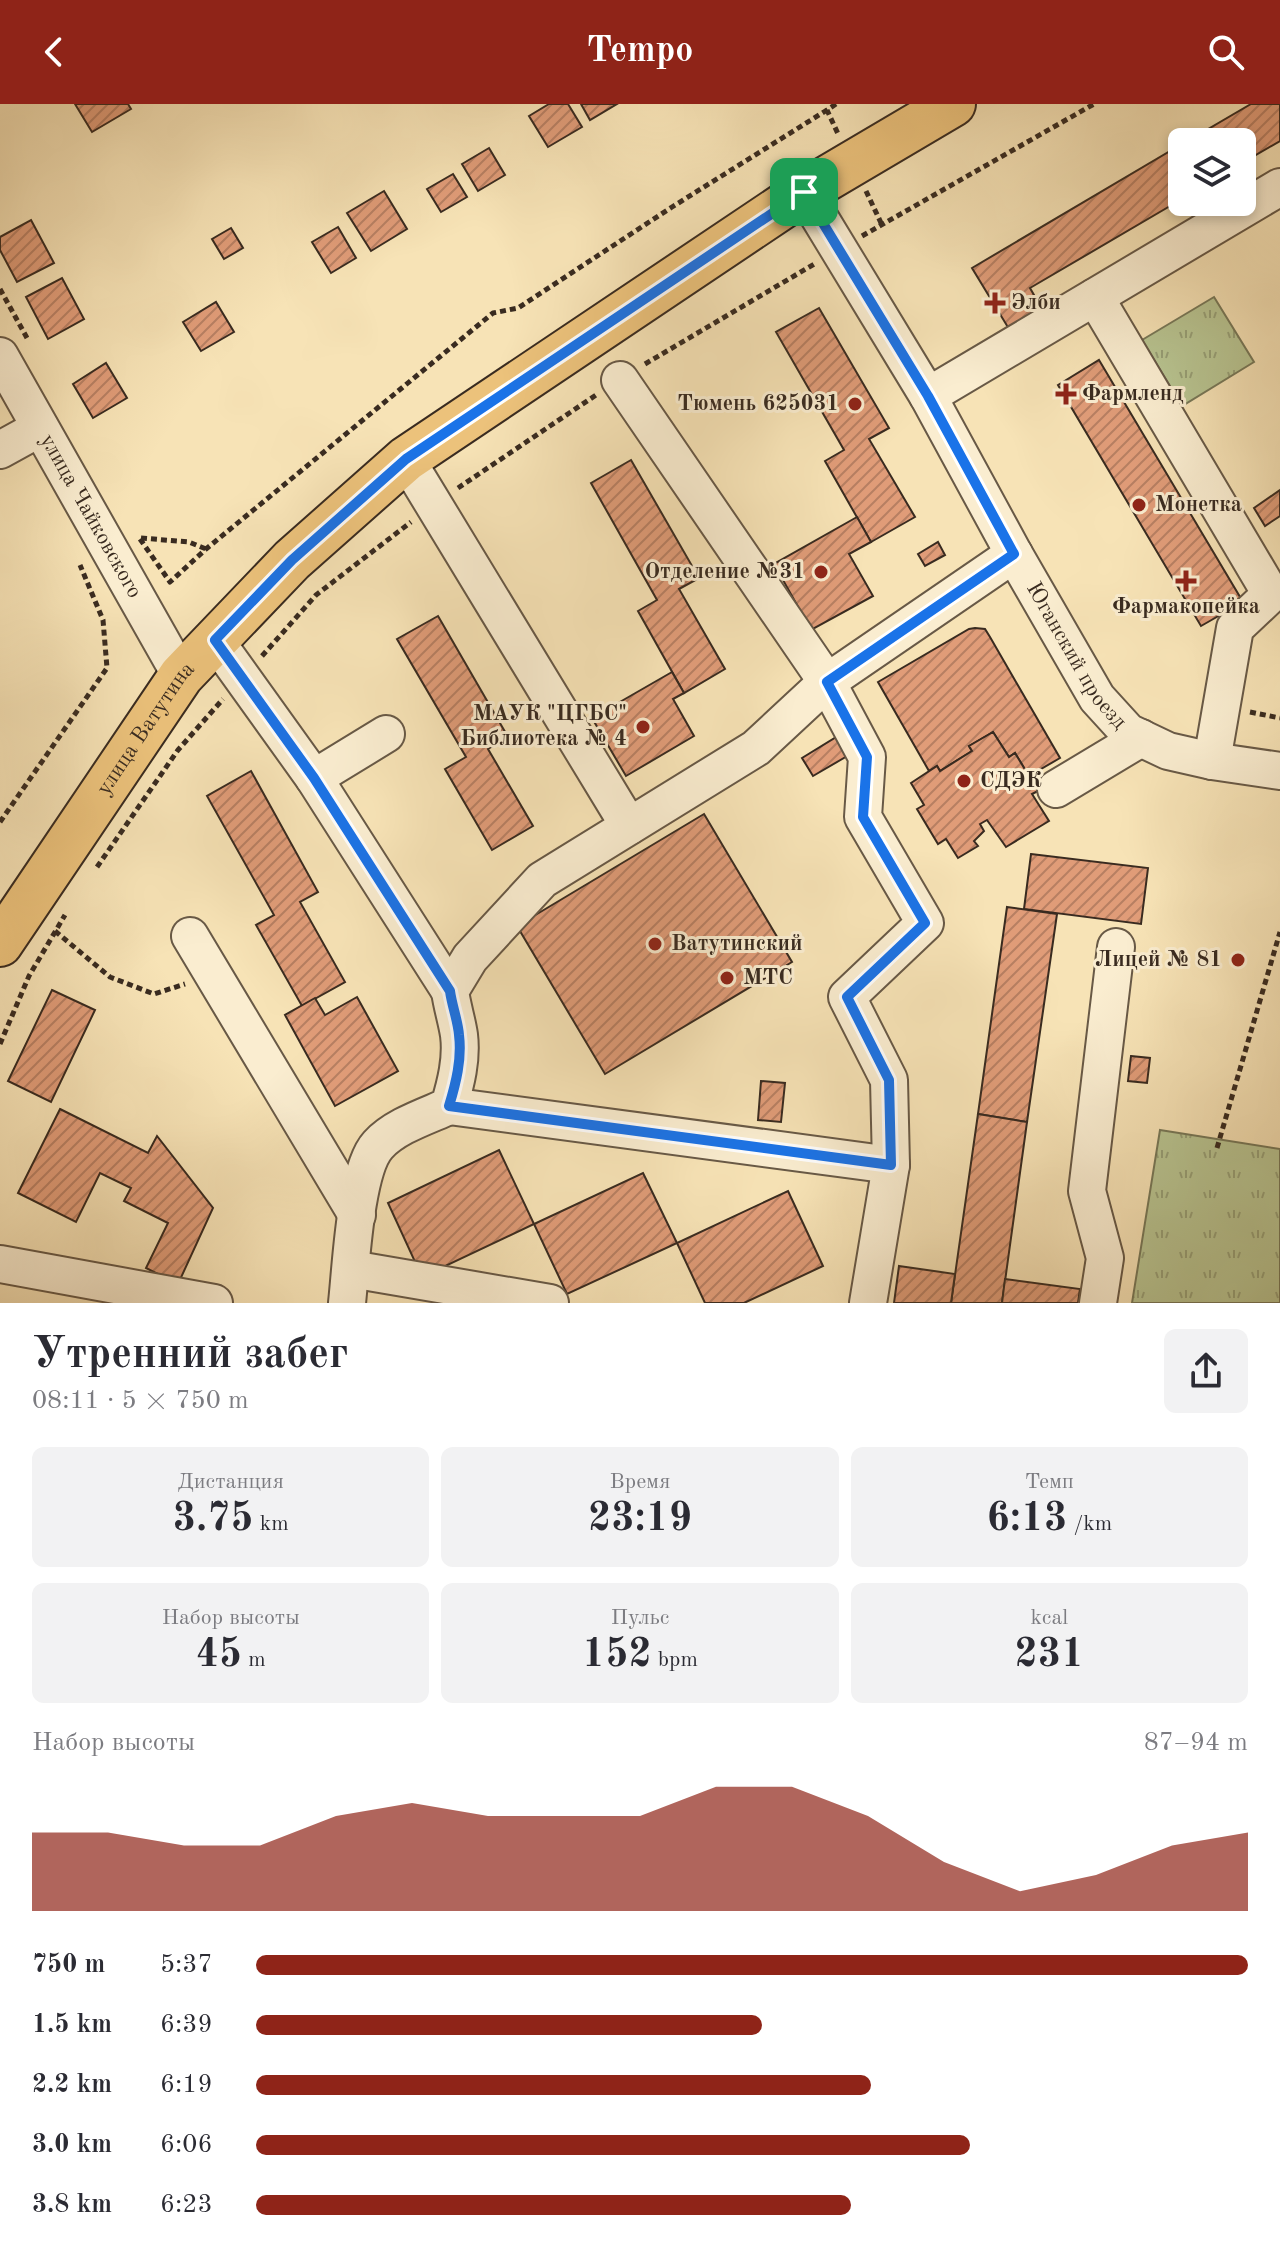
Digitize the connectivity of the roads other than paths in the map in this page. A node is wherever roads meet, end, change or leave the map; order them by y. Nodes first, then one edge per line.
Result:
1 (953, 104) edge
2 (1280, 187) edge
3 (804, 192) junction
4 (1095, 297) junction
5 (15, 350) edge
6 (620, 380) dead end
7 (928, 396) junction
8 (40, 428) junction
9 (0, 450) edge
10 (406, 459) junction
11 (1014, 554) junction
12 (215, 640) junction
13 (181, 676) junction
14 (827, 682) junction
15 (386, 734) dead end
16 (1141, 738) junction
17 (1212, 761) junction
18 (1280, 771) edge
19 (314, 778) junction
20 (1056, 789) dead end
21 (629, 826) junction
22 (190, 936) dead end
23 (0, 944) edge
24 (1116, 947) dead end
25 (450, 991) junction
26 (449, 1106) junction
27 (891, 1165) junction
28 (357, 1215) junction
29 (0, 1264) edge
30 (349, 1286) edge
31 (58, 1288) edge
32 (214, 1303) edge
33 (550, 1303) edge
34 (868, 1303) edge
35 (1098, 1303) edge

1 - 3 main road, улица Ватутина
2 - 4 street
3 - 7 street, Юганский проезд
3 - 10 main road, улица Ватутина
4 - 7 street
4 - 17 street
5 - 8 street, улица Чайковского
6 - 14 street
7 - 11 street, Юганский проезд
8 - 9 street
8 - 13 street, улица Чайковского
10 - 12 main road, улица Ватутина
10 - 21 street
11 - 14 street
11 - 16 street, Юганский проезд
12 - 13 main road, улица Ватутина
12 - 19 street
13 - 23 main road, улица Ватутина
14 - 21 street
14 - 27 street
15 - 19 street
16 - 17 street, Юганский проезд
16 - 20 street
17 - 18 street, Юганский проезд
19 - 25 street
21 - 25 street
22 - 28 street
24 - 35 street
25 - 26 street
26 - 27 street
26 - 28 street
27 - 34 street
28 - 30 street
29 - 31 street
30 - 33 street
31 - 32 street

